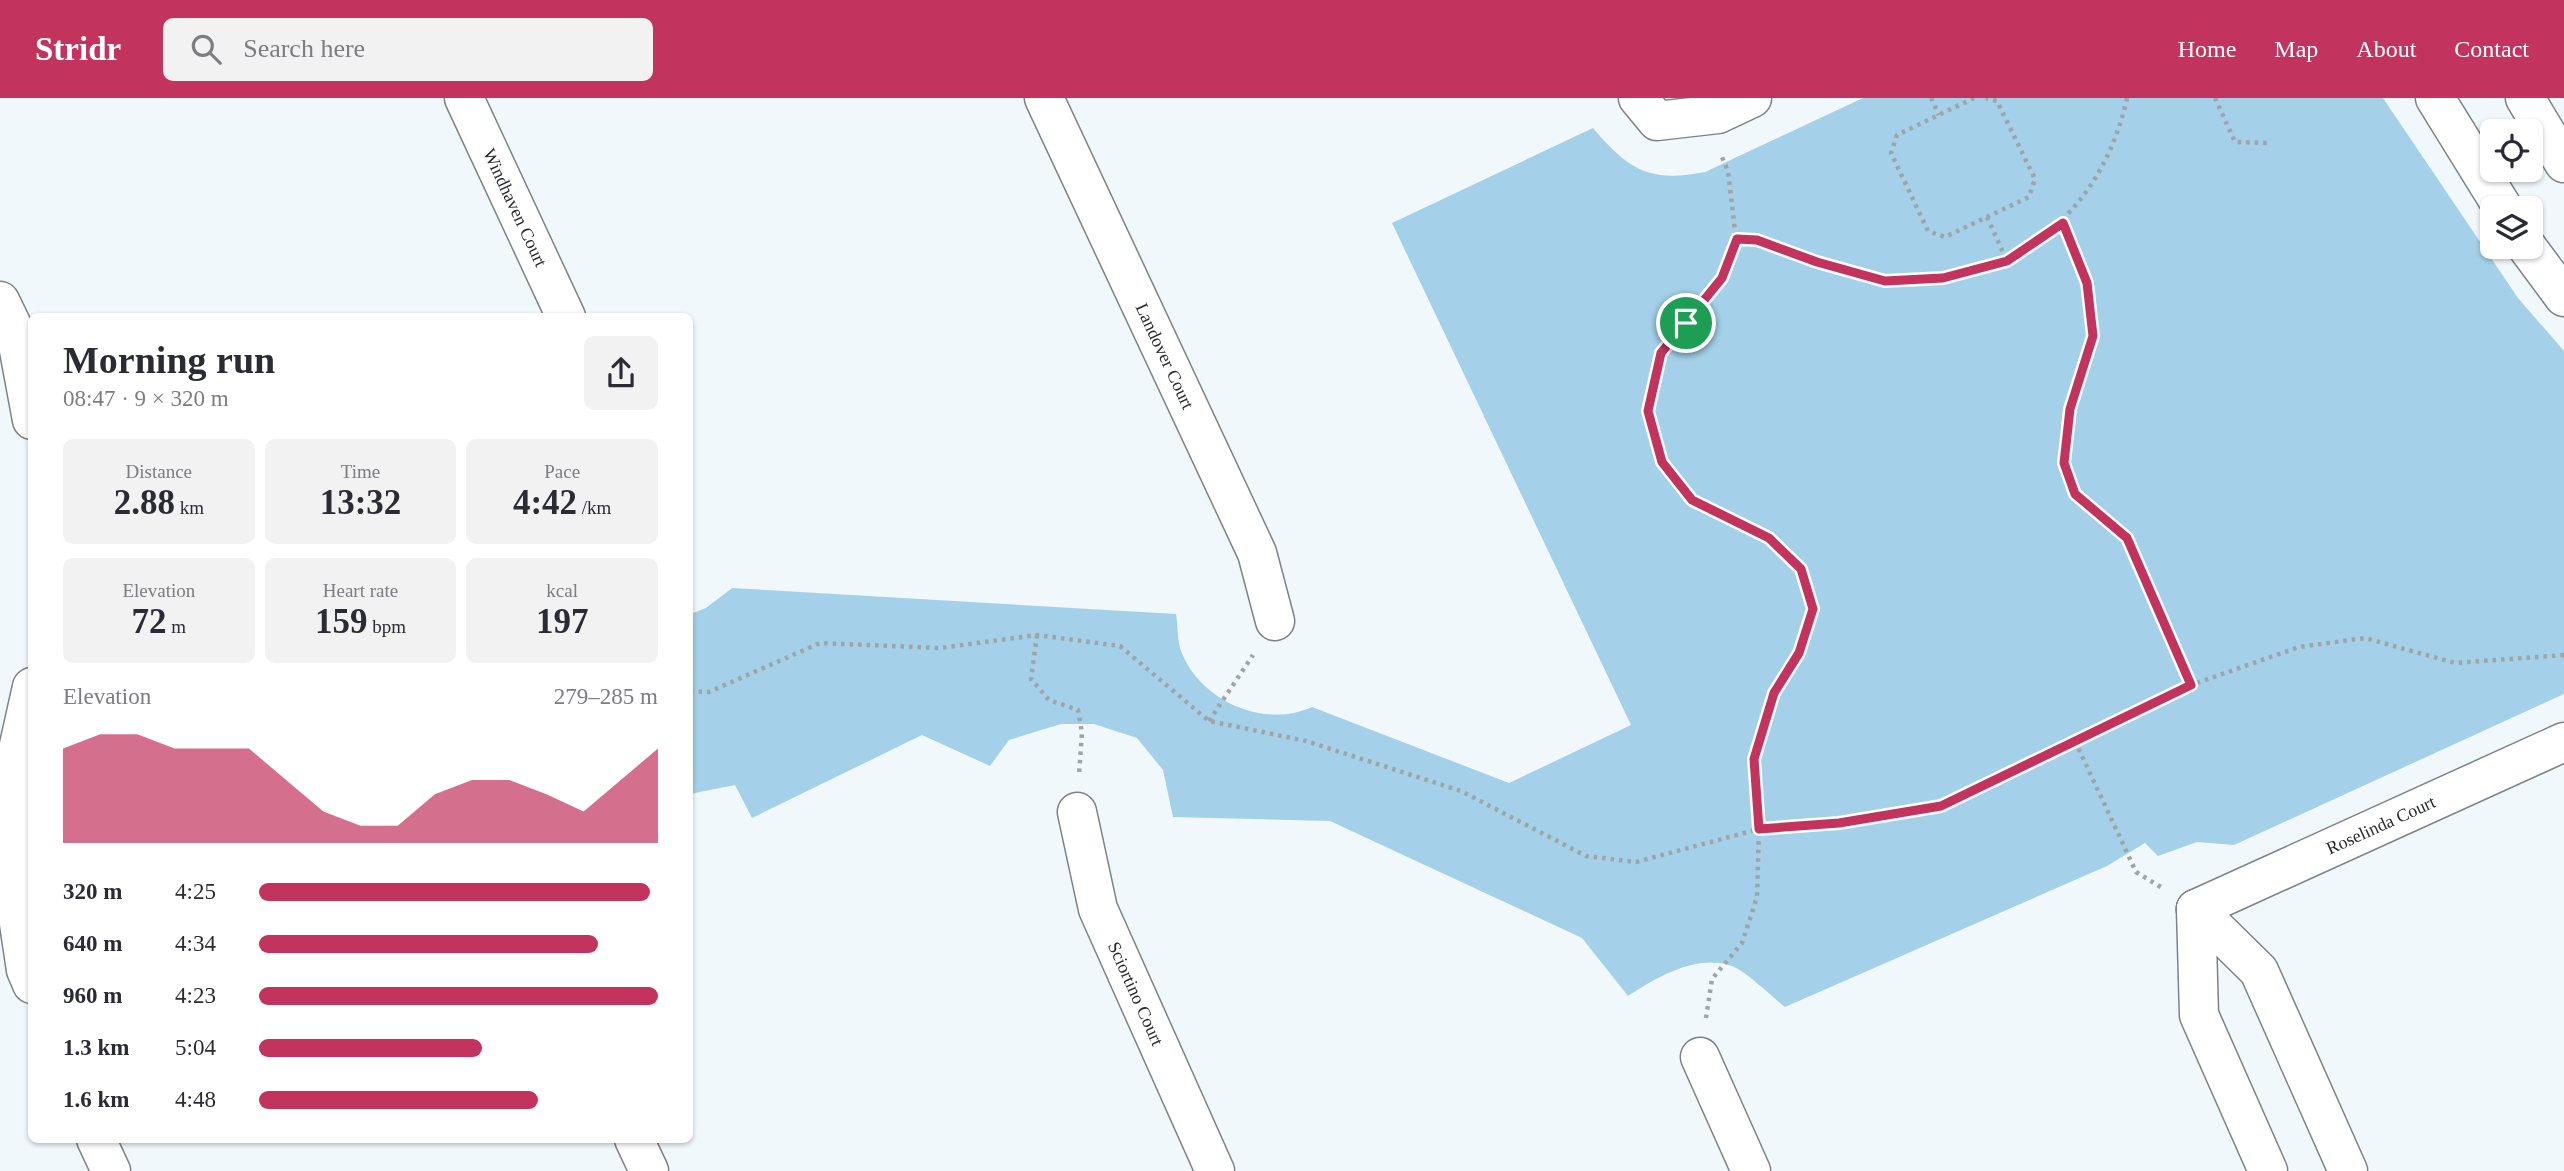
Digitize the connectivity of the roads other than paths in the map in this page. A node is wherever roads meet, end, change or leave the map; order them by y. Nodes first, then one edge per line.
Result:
1 (464, 98) edge
2 (1044, 98) edge
3 (1752, 98) edge
4 (2435, 98) edge
5 (2525, 98) edge
6 (1647, 110) edge
7 (2564, 163) edge
8 (2496, 196) edge
9 (2536, 259) edge
10 (2564, 297) edge
11 (0, 301) edge
12 (564, 313) edge
13 (28, 398) edge
14 (1275, 621) road end
15 (28, 705) edge
16 (2564, 742) edge
17 (1077, 812) road end
18 (2196, 909) junction
19 (28, 975) edge
20 (1700, 1056) road end
21 (98, 1143) edge
22 (636, 1143) edge
23 (111, 1171) edge
24 (649, 1171) edge
25 (1215, 1171) edge
26 (1751, 1171) edge
27 (2268, 1171) edge
28 (2348, 1171) edge

1 - 12 street, Windhaven Court
2 - 14 street, Landover Court
3 - 6 street
4 - 8 street
5 - 7 street
9 - 10 street
11 - 13 street
15 - 19 street
16 - 18 street, Roselinda Court
17 - 25 street, Sciortino Court
18 - 27 street
18 - 28 street
20 - 26 street
21 - 23 street
22 - 24 street

